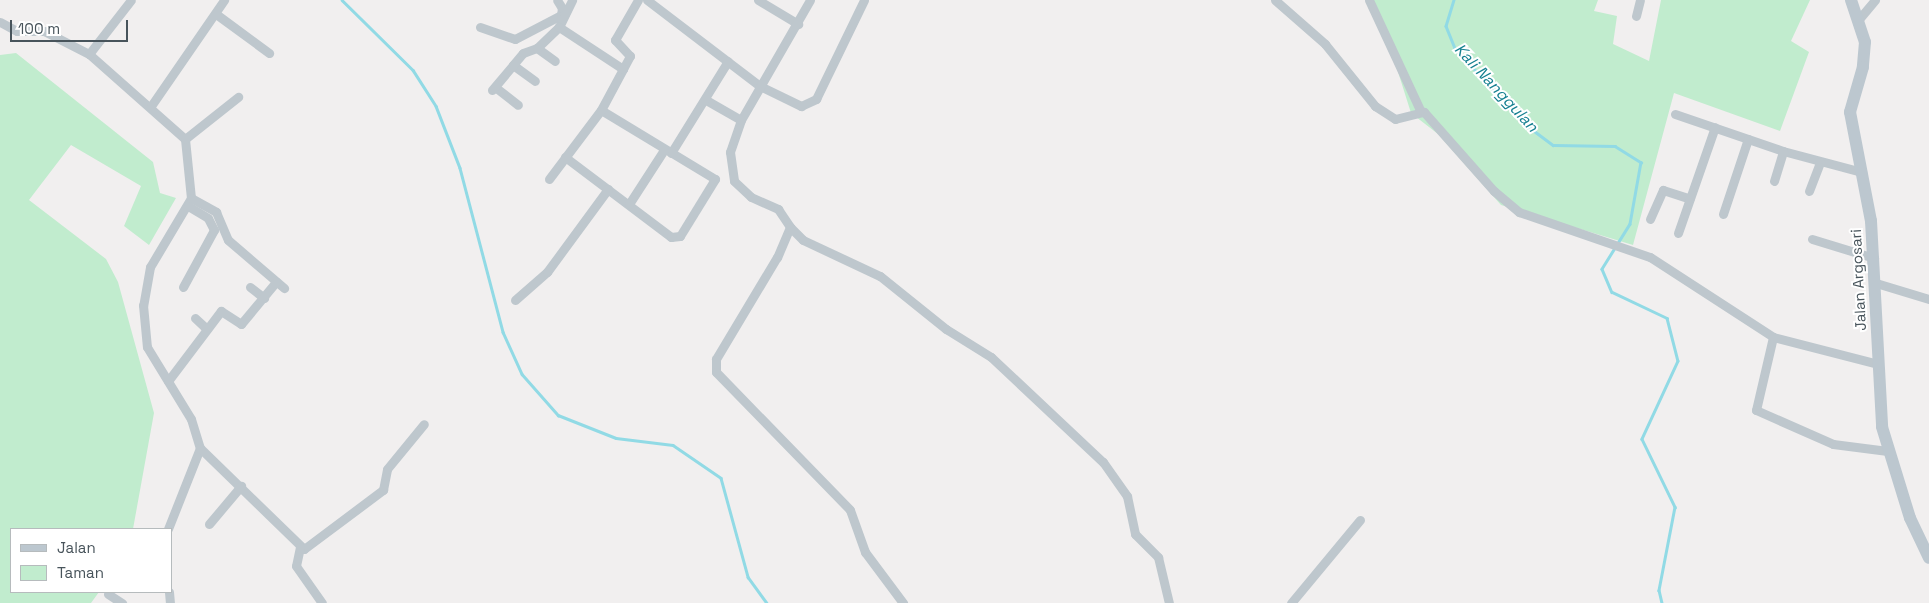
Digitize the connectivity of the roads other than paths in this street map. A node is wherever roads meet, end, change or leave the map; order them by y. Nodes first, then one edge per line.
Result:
1 (132, 0) edge
2 (224, 0) edge
3 (557, 0) edge
4 (572, 0) edge
5 (638, 0) edge
6 (647, 0) edge
7 (758, 0) edge
8 (810, 0) edge
9 (864, 0) edge
10 (1275, 0) edge
11 (1369, 0) edge
12 (1640, 0) edge
13 (1851, 0) edge
14 (1875, 0) edge
15 (216, 14) junction
16 (1636, 16) dead end
17 (1858, 19) junction
18 (0, 22) edge
19 (798, 24) junction
20 (480, 26) dead end
21 (559, 27) junction
22 (537, 48) junction
23 (269, 53) dead end
24 (89, 54) junction
25 (555, 61) dead end
26 (728, 62) junction
27 (513, 65) junction
28 (622, 70) junction
29 (535, 81) dead end
30 (760, 86) junction
31 (238, 97) dead end
32 (706, 100) junction
33 (518, 105) dead end
34 (151, 106) junction
35 (600, 110) junction
36 (1420, 110) junction
37 (1675, 114) dead end
38 (741, 120) junction
39 (1715, 127) junction
40 (185, 139) junction
41 (1748, 139) junction
42 (668, 151) junction
43 (1783, 151) junction
44 (566, 157) junction
45 (1820, 162) junction
46 (730, 172) junction
47 (1862, 172) junction
48 (549, 179) dead end
49 (715, 179) junction
50 (1774, 181) dead end
51 (608, 188) junction
52 (1809, 191) dead end
53 (1690, 199) junction
54 (190, 202) junction
55 (629, 204) junction
56 (1723, 214) dead end
57 (1650, 220) dead end
58 (790, 227) junction
59 (1678, 233) dead end
60 (1812, 239) dead end
61 (1874, 258) junction
62 (276, 282) junction
63 (1876, 283) junction
64 (183, 287) dead end
65 (250, 287) dead end
66 (284, 288) dead end
67 (264, 298) junction
68 (1929, 299) edge
69 (515, 300) dead end
70 (194, 318) dead end
71 (207, 329) junction
72 (1773, 337) junction
73 (1878, 364) junction
74 (168, 381) junction
75 (424, 424) dead end
76 (200, 448) junction
77 (1888, 451) junction
78 (241, 486) junction
79 (1360, 520) dead end
80 (209, 524) dead end
81 (168, 528) edge
82 (300, 547) junction
83 (1929, 558) edge
84 (108, 594) dead end
85 (122, 603) edge
86 (322, 603) edge
87 (903, 603) edge
88 (1169, 603) edge
89 (1290, 603) edge

1 - 24 street
2 - 15 street
3 - 20 street
4 - 21 street
5 - 28 street
6 - 26 street
7 - 19 street
8 - 19 street
9 - 30 street
10 - 36 street
11 - 36 street
12 - 16 street
13 - 17 street, Jalan Argosari
14 - 17 street
15 - 23 street
15 - 34 street
17 - 47 street, Jalan Argosari
18 - 24 street
19 - 30 street
21 - 22 street
21 - 28 street
22 - 25 street
22 - 27 street
24 - 34 street
26 - 30 street
26 - 32 street
27 - 29 street
27 - 33 street
28 - 35 street
30 - 38 street
31 - 40 street
32 - 38 street
32 - 42 street
34 - 40 street
35 - 42 street
35 - 44 street
36 - 72 street
37 - 39 street
38 - 46 street
39 - 41 street
39 - 53 street
40 - 54 street
41 - 43 street
41 - 56 street
42 - 49 street
42 - 55 street
43 - 45 street
43 - 50 street
44 - 48 street
44 - 51 street
45 - 47 street
45 - 52 street
46 - 49 street
46 - 58 street
47 - 61 street, Jalan Argosari
49 - 55 street
51 - 55 street
51 - 69 street
53 - 57 street
53 - 59 street
54 - 62 street
54 - 64 street
54 - 74 street
58 - 87 street
58 - 88 street
60 - 61 street
61 - 63 street, Jalan Argosari
62 - 66 street
62 - 67 street
63 - 68 street
63 - 73 street, Jalan Argosari
65 - 67 street
67 - 71 street
70 - 71 street
71 - 74 street
72 - 73 street
72 - 77 street
73 - 77 street, Jalan Argosari
74 - 76 street
75 - 82 street
76 - 78 street
76 - 81 street
77 - 83 street, Jalan Argosari
78 - 80 street
78 - 82 street
79 - 89 street
82 - 86 street
84 - 85 street

